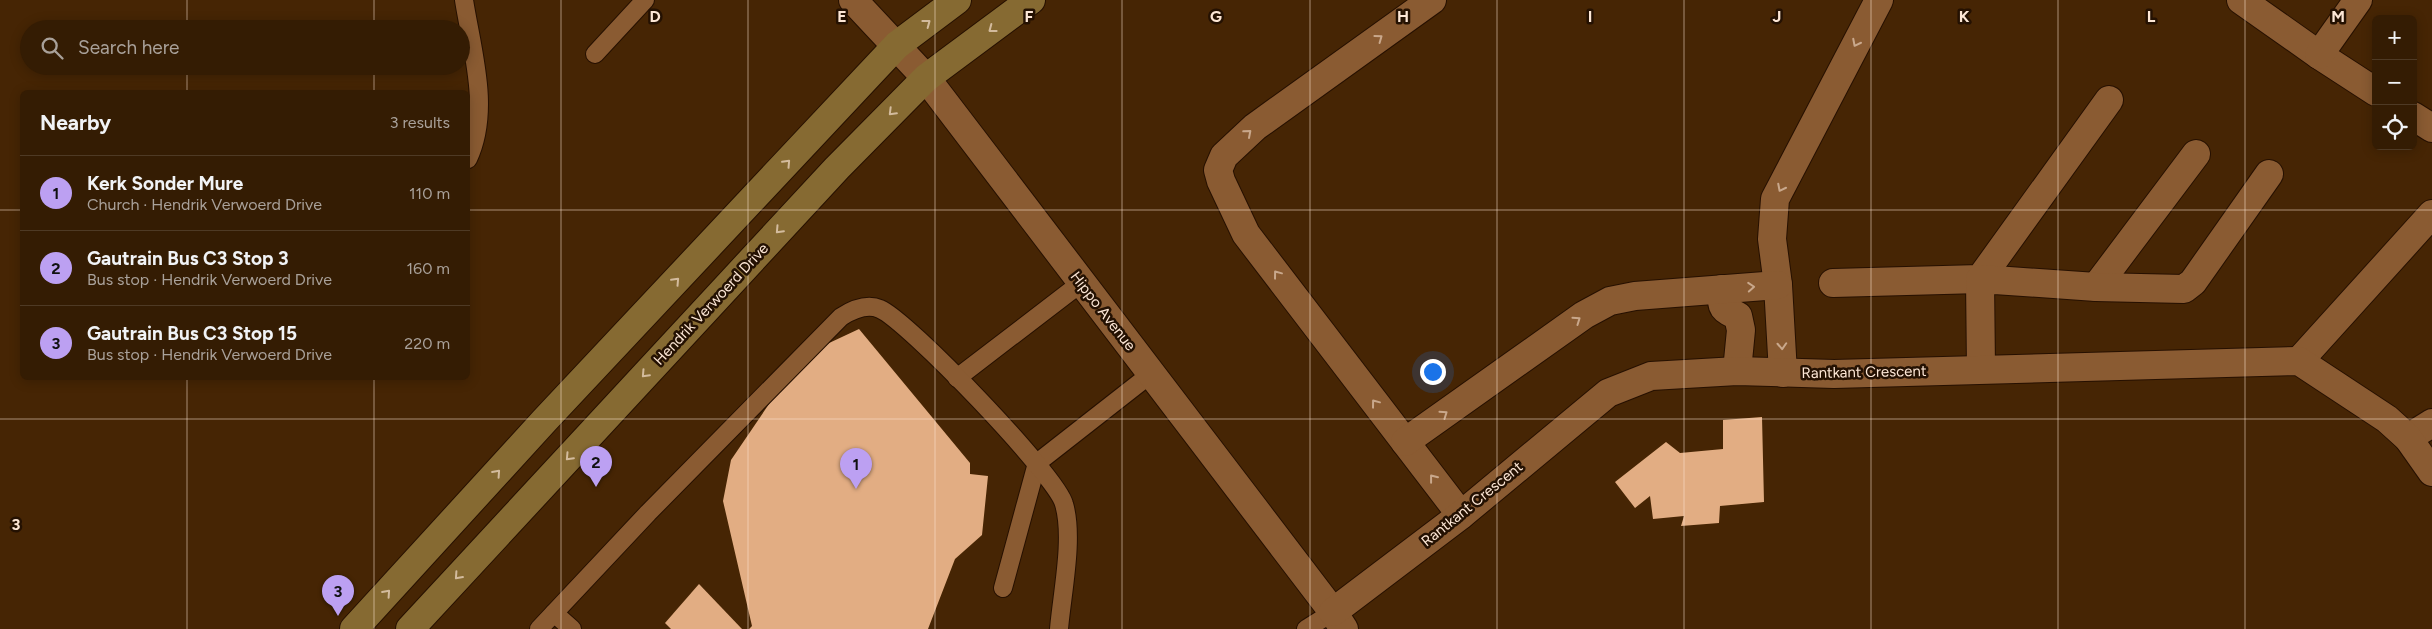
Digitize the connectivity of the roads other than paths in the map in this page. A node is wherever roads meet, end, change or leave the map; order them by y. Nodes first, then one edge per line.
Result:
1 (464, 0) edge
2 (645, 0) edge
3 (853, 0) edge
4 (957, 0) edge
5 (1031, 0) edge
6 (1432, 0) edge
7 (1879, 0) edge
8 (2358, 0) edge
9 (2247, 2) edge
10 (467, 20) edge
11 (470, 41) edge
12 (897, 45) junction
13 (595, 54) dead end
14 (2318, 55) junction
15 (926, 78) junction
16 (2372, 89) edge
17 (2109, 100) dead end
18 (2417, 119) edge
19 (2432, 128) edge
20 (470, 154) edge
21 (2196, 154) dead end
22 (2269, 174) dead end
23 (2432, 214) edge
24 (1980, 279) junction
25 (1081, 283) junction
26 (1833, 283) dead end
27 (1778, 285) junction
28 (2096, 287) junction
29 (1722, 289) junction
30 (2299, 360) junction
31 (1981, 369) junction
32 (1737, 371) junction
33 (1152, 373) junction
34 (1783, 374) junction
35 (957, 378) junction
36 (2432, 422) edge
37 (2408, 438) junction
38 (1405, 442) junction
39 (1037, 462) junction
40 (2432, 472) edge
41 (1461, 515) junction
42 (1002, 588) dead end
43 (554, 613) junction
44 (1339, 620) edge
45 (354, 629) edge
46 (410, 629) edge
47 (539, 629) edge
48 (572, 629) edge
49 (1059, 629) edge
50 (1306, 629) edge

1 - 10 lane
2 - 13 lane
3 - 12 street, Hippo Avenue
12 -> 4 main road
5 -> 15 main road, Hendrik Verwoerd Drive
38 -> 6 street
7 -> 27 street
8 - 14 street
9 - 14 street
11 - 20 lane
12 - 15 street, Hippo Avenue
45 -> 12 main road
14 - 16 street
15 - 25 street, Hippo Avenue
15 -> 46 main road, Hendrik Verwoerd Drive
17 - 24 street
18 - 19 street
21 - 28 street
22 - 28 street
23 - 30 street
24 - 26 street
24 - 28 street
24 - 31 street
25 - 33 street, Hippo Avenue
25 - 35 lane
29 -> 27 street
27 -> 34 street
29 - 32 street
38 -> 29 street
30 - 31 street, Rantkant Crescent
30 - 37 street
31 - 34 street, Rantkant Crescent
32 - 34 street, Rantkant Crescent
32 - 41 street, Rantkant Crescent
33 - 39 lane
33 - 44 street, Hippo Avenue
35 - 39 lane
35 - 43 lane
36 - 37 street
37 - 40 street
41 -> 38 street
39 - 42 lane
39 - 49 lane
41 - 44 street, Rantkant Crescent
43 - 47 lane
43 - 48 lane
44 - 50 lane

